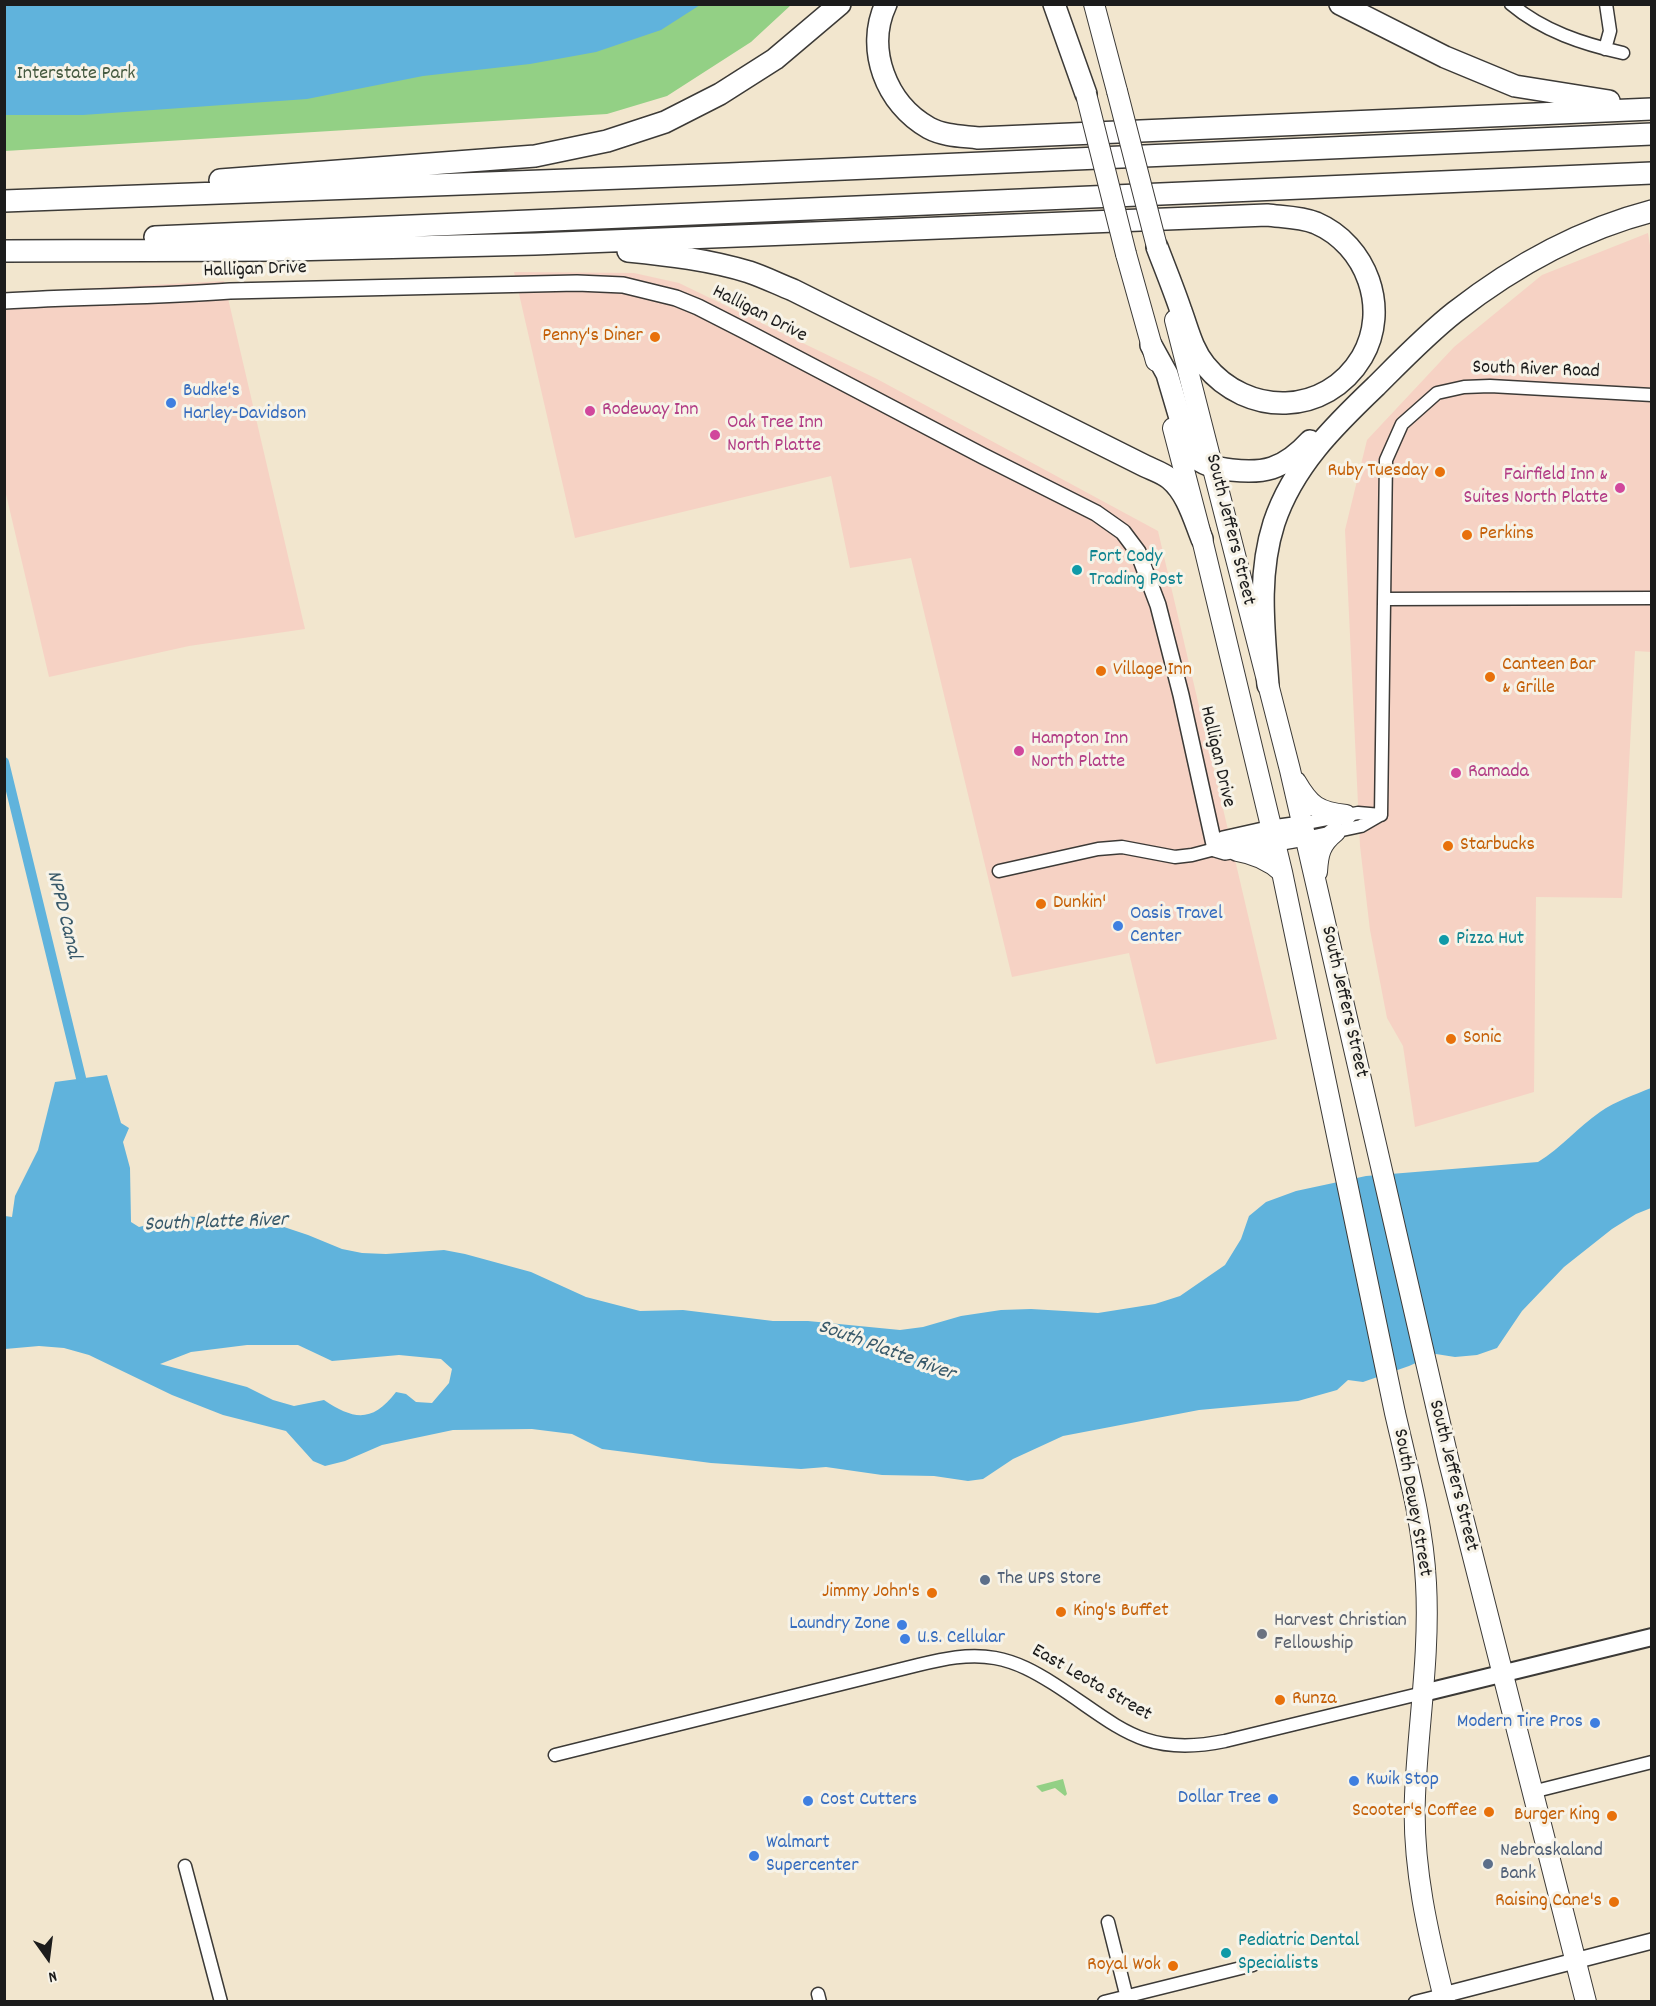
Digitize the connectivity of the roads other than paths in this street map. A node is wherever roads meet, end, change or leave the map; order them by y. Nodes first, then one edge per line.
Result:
1 (840, 4) edge
2 (886, 4) edge
3 (1054, 4) edge
4 (1064, 4) edge
5 (1094, 4) edge
6 (1340, 4) edge
7 (1510, 4) edge
8 (1606, 4) edge
9 (1605, 49) junction
10 (1623, 53) dead end
11 (1086, 94) junction
12 (1652, 104) edge
13 (1652, 109) edge
14 (1652, 134) edge
15 (1652, 173) edge
16 (4, 194) edge
17 (4, 201) edge
18 (1652, 211) edge
19 (4, 244) edge
20 (535, 244) junction
21 (1157, 247) junction
22 (4, 251) edge
23 (4, 301) edge
24 (1151, 345) junction
25 (1406, 356) junction
26 (1652, 395) edge
27 (1213, 466) junction
28 (1202, 539) junction
29 (1652, 598) edge
30 (1385, 599) junction
31 (1268, 685) junction
32 (1290, 770) junction
33 (1346, 815) junction
34 (1381, 815) junction
35 (1303, 831) junction
36 (1335, 832) junction
37 (1274, 836) junction
38 (1215, 849) junction
39 (1237, 851) junction
40 (999, 871) dead end
41 (1282, 872) junction
42 (1317, 893) junction
43 (1340, 1150) joint
44 (1652, 1637) edge
45 (1502, 1673) junction
46 (1423, 1693) junction
47 (555, 1755) dead end
48 (1652, 1762) edge
49 (1532, 1792) junction
50 (185, 1866) dead end
51 (1108, 1922) dead end
52 (1652, 1941) edge
53 (1576, 1960) junction
54 (1252, 1965) dead end
55 (1444, 1998) edge
56 (1128, 1999) edge
57 (221, 2001) edge
58 (1104, 2001) edge
59 (1415, 2001) edge
60 (1586, 2001) edge

1 - 16 highway
2 - 13 highway
3 - 11 highway
4 - 11 highway, South Jeffers Street
5 - 21 highway, South Jeffers Street, bridge
6 - 12 highway
7 - 9 street
8 - 9 street
9 - 10 street
11 - 24 highway, South Jeffers Street, bridge
14 - 17 highway
15 - 19 highway
18 - 25 highway
20 - 21 highway
20 - 22 highway
20 - 28 highway
21 - 27 highway, South Jeffers Street
23 - 38 street, Halligan Drive
24 - 27 highway
24 - 28 highway, South Jeffers Street
25 - 27 highway
25 - 31 highway
26 - 30 street, South River Road
27 - 31 highway, South Jeffers Street
28 - 37 highway, South Jeffers Street
29 - 30 street
30 - 34 street
31 - 32 highway, South Jeffers Street
32 - 33 highway
32 - 35 highway, South Jeffers Street
33 - 34 street
33 - 35 street
34 - 36 street
35 - 36 street
35 - 37 street
35 - 42 highway, South Jeffers Street
36 - 42 highway
37 - 38 street
37 - 39 street
37 - 41 highway, South Jeffers Street
38 - 39 street
38 - 40 street
39 - 41 highway
41 - 43 highway, South Jeffers Street
42 - 45 highway, South Jeffers Street
43 - 46 highway, South Dewey Street
44 - 45 main road, East Leota Street
45 - 46 main road, East Leota Street
45 - 49 highway, South Jeffers Street
46 - 47 street, East Leota Street
46 - 55 highway, South Dewey Street
48 - 49 street
49 - 53 highway, South Jeffers Street
50 - 57 street
51 - 56 street
52 - 53 street
53 - 55 street
53 - 60 highway, South Jeffers Street
54 - 56 street
55 - 59 street
56 - 58 street

